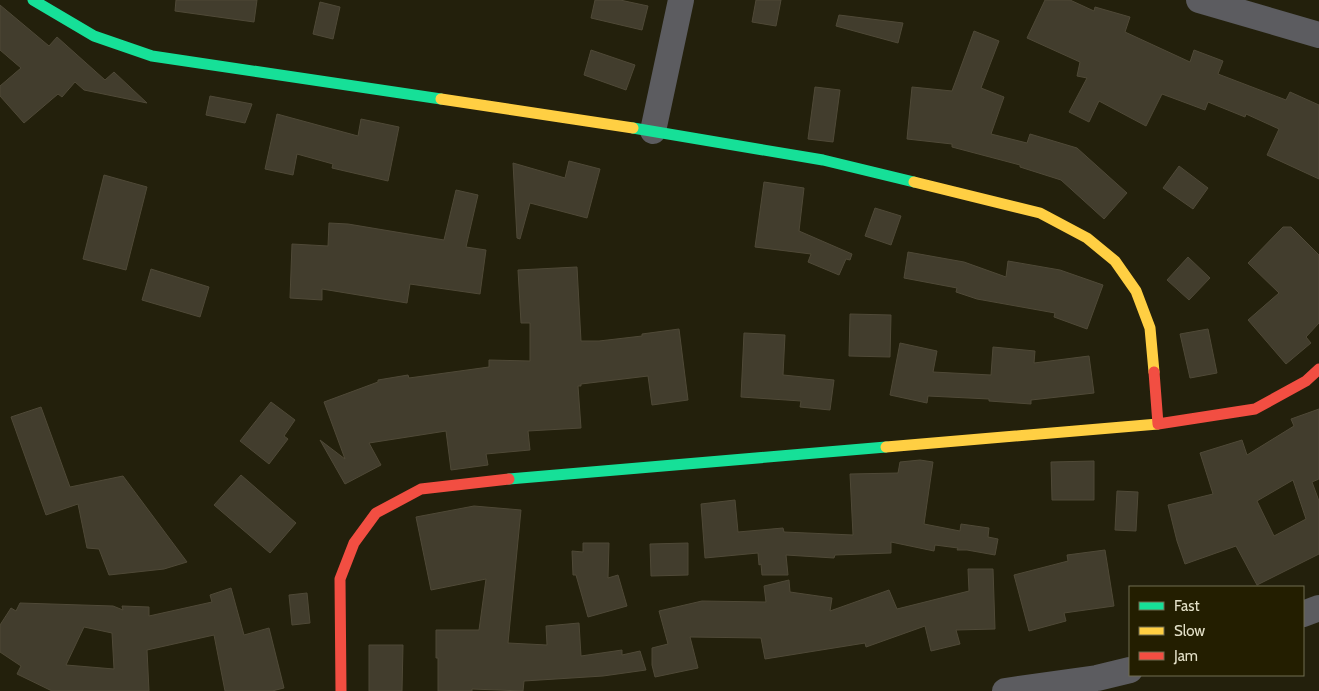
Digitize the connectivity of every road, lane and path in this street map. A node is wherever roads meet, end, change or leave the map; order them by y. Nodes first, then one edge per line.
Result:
1 (33, 0) edge
2 (681, 0) edge
3 (1199, 0) edge
4 (1319, 35) edge
5 (653, 132) junction
6 (1319, 369) edge
7 (1158, 424) junction
8 (1319, 608) edge
9 (1304, 614) edge
10 (1129, 670) edge
11 (341, 691) edge
12 (1005, 691) edge

1 - 5 street
2 - 5 street
3 - 4 street
5 - 7 street
6 - 7 street
7 - 11 street
8 - 9 street
10 - 12 street

